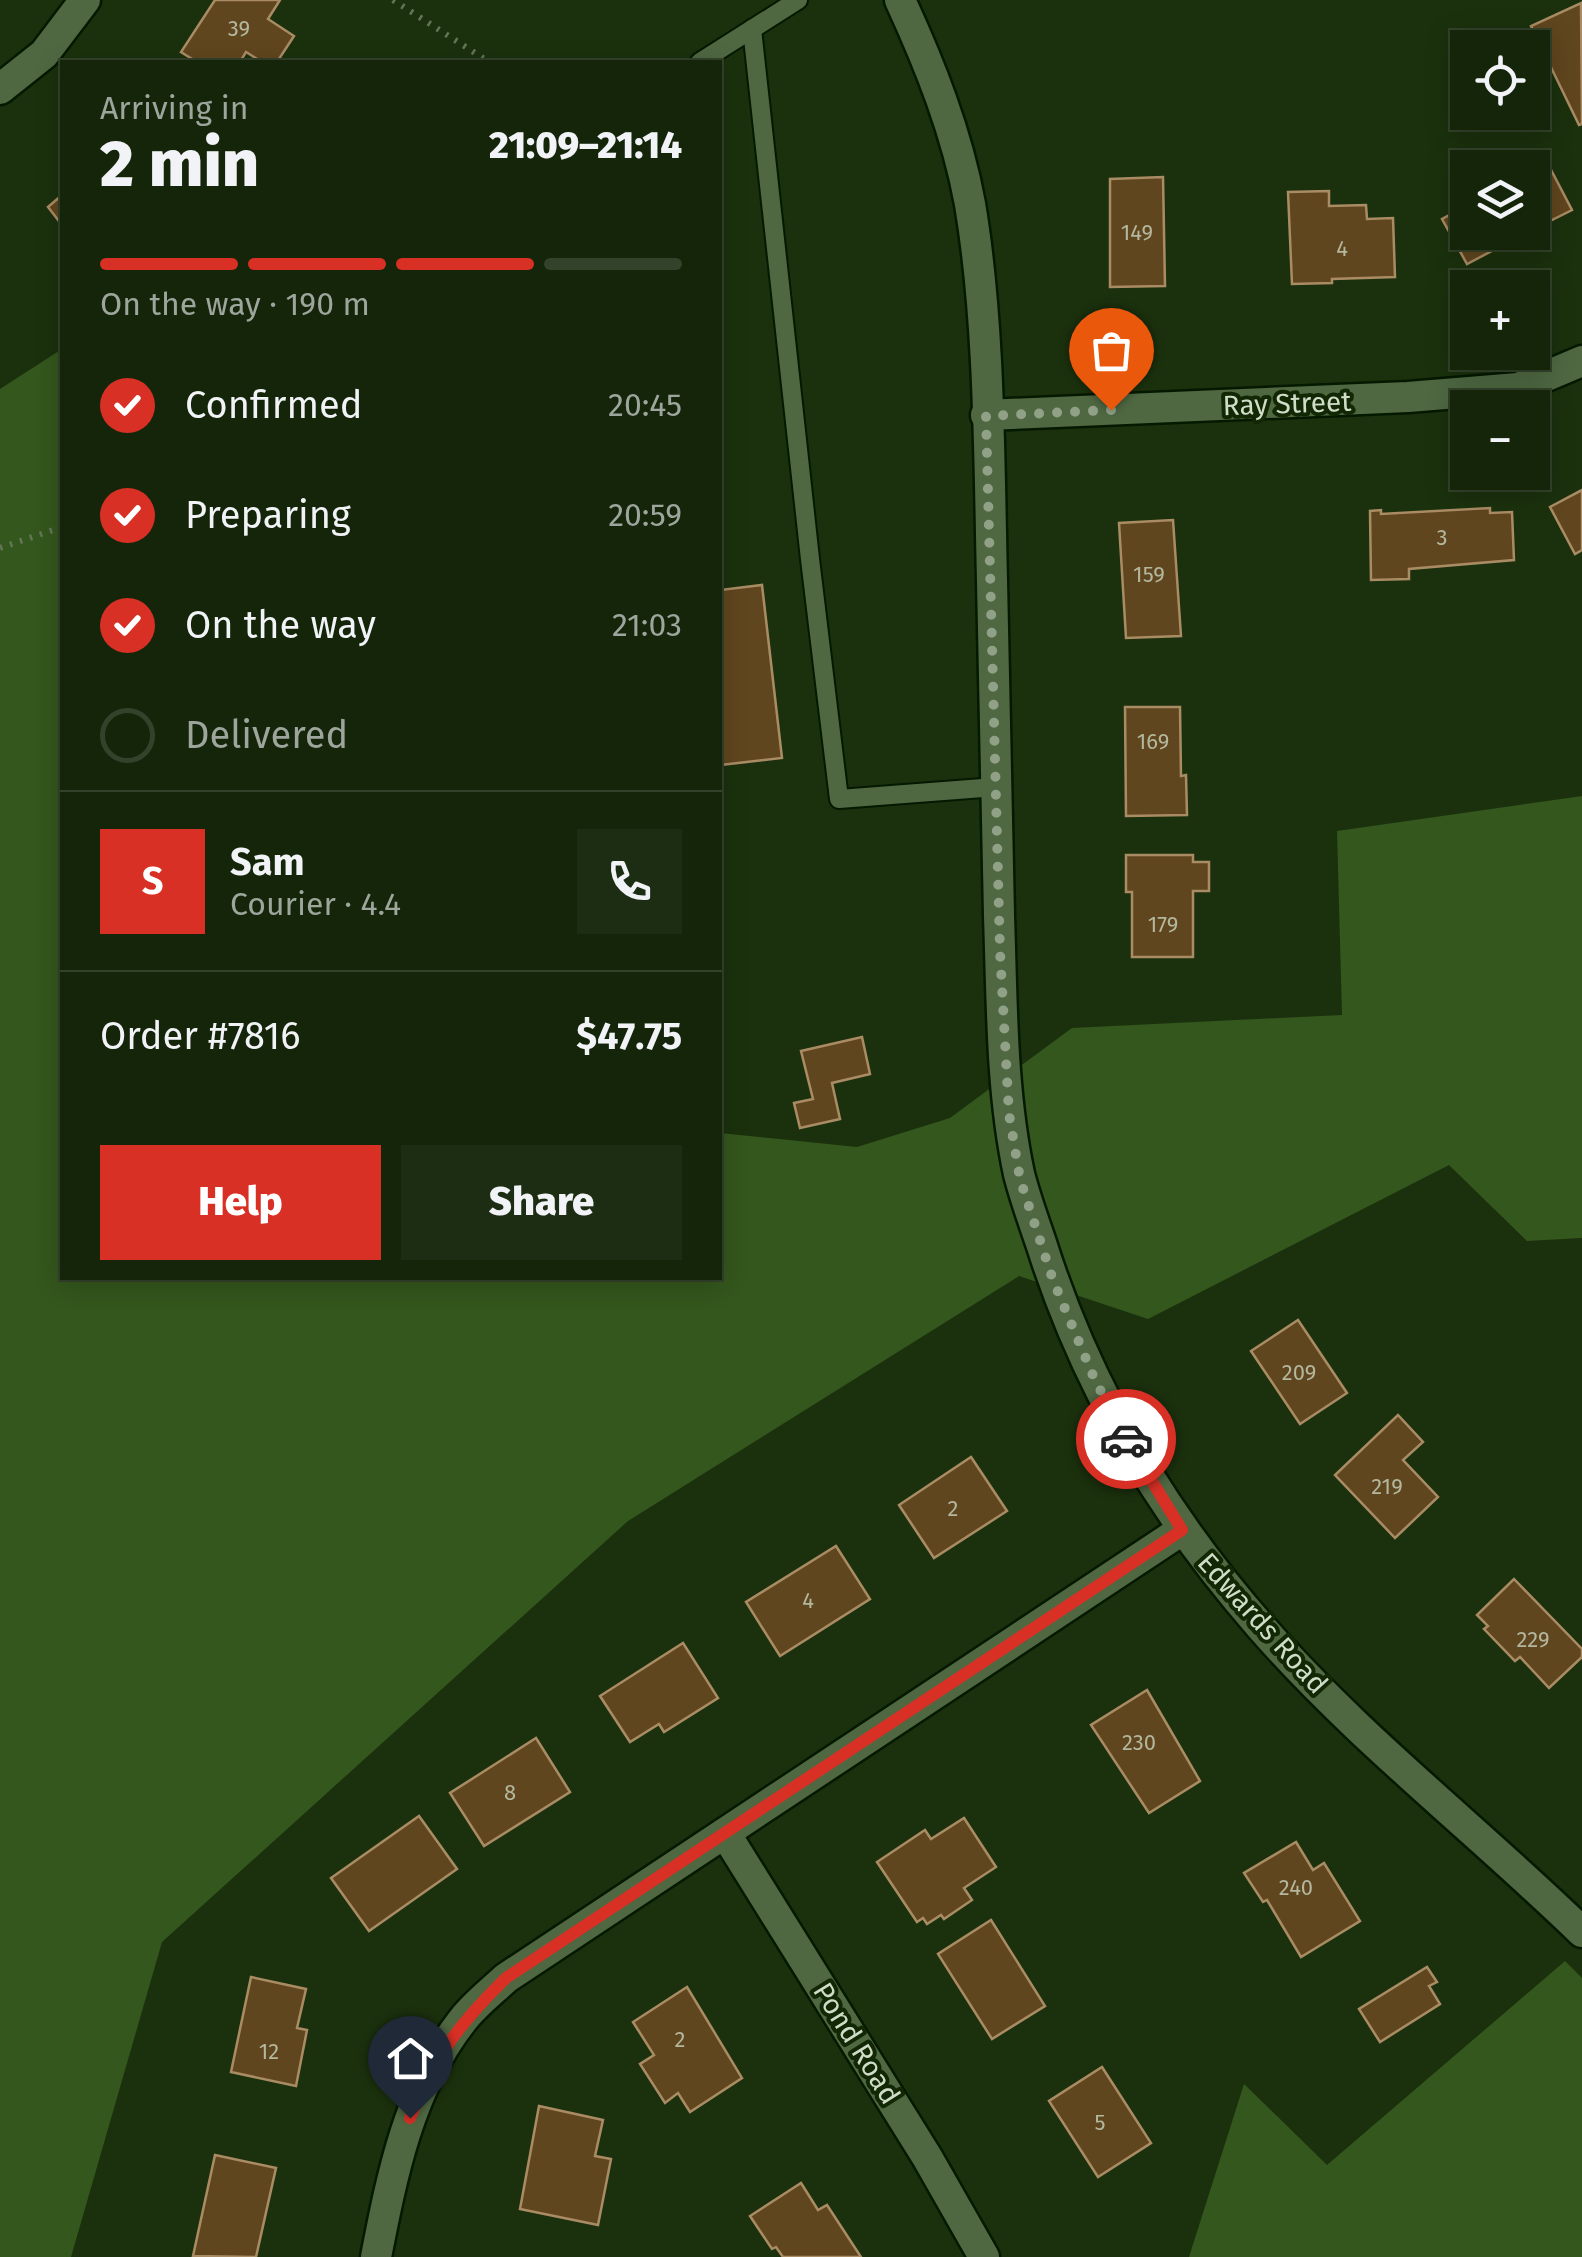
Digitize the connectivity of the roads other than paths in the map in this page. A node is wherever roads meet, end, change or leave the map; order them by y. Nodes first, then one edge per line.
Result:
1 (85, 0) edge
2 (798, 0) edge
3 (900, 0) edge
4 (752, 29) junction
5 (703, 60) edge
6 (0, 89) edge
7 (1582, 361) edge
8 (986, 416) junction
9 (996, 787) junction
10 (1182, 1530) junction
11 (725, 1833) junction
12 (1582, 1932) edge
13 (376, 2257) edge
14 (984, 2257) edge

1 - 6 street
2 - 4 lane
3 - 8 street, Edwards Road
4 - 5 lane
4 - 9 lane
7 - 8 street, Ray Street
8 - 9 street, Edwards Road
9 - 10 street, Edwards Road
10 - 11 street
10 - 12 street, Edwards Road
11 - 13 street
11 - 14 street, Pond Road

